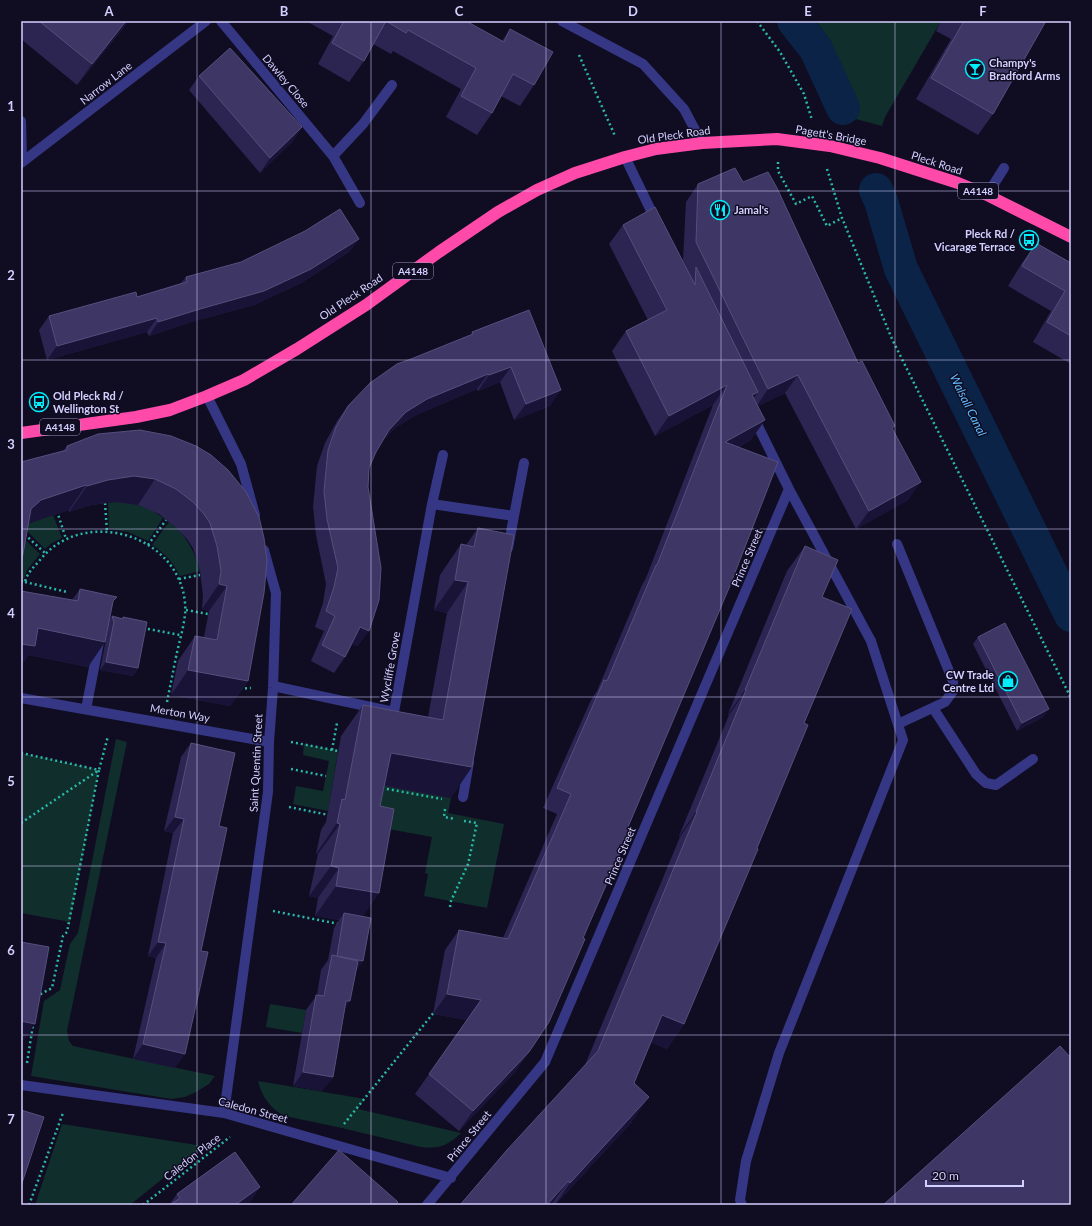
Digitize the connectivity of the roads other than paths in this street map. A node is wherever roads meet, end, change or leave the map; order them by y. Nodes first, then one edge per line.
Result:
1 (206, 21) edge
2 (221, 21) edge
3 (563, 21) edge
4 (392, 85) dead end
5 (21, 121) edge
6 (777, 139) joint
7 (702, 143) junction
8 (333, 156) junction
9 (625, 157) junction
10 (880, 158) joint
11 (22, 163) edge
12 (1004, 168) dead end
13 (987, 195) junction
14 (360, 203) dead end
15 (660, 230) edge
16 (1070, 235) edge
17 (207, 396) junction
18 (751, 412) edge
19 (21, 433) edge
20 (442, 455) dead end
21 (524, 464) dead end
22 (789, 489) junction
23 (432, 504) junction
24 (514, 516) junction
25 (256, 522) edge
26 (262, 543) edge
27 (897, 544) dead end
28 (507, 555) edge
29 (100, 636) edge
30 (273, 686) junction
31 (21, 698) edge
32 (933, 708) junction
33 (86, 709) junction
34 (898, 724) junction
35 (269, 740) junction
36 (472, 750) edge
37 (1033, 759) dead end
38 (463, 797) edge
39 (22, 1085) edge
40 (224, 1114) junction
41 (451, 1178) junction
42 (427, 1205) edge
43 (742, 1205) edge

1 - 11 street, Narrow Lane
2 - 8 street, Dawley Close
3 - 7 street
4 - 8 street
5 - 11 street
6 - 7 highway, Old Pleck Road / A4148
6 - 10 highway, Pagett's Bridge / A4148
7 - 9 highway, Old Pleck Road / A4148
8 - 14 street, Dawley Close
9 - 15 street
9 - 17 highway, Old Pleck Road / A4148
10 - 13 highway, Pleck Road / A4148
12 - 13 street
13 - 16 highway, Pleck Road / A4148
17 - 19 highway, Old Pleck Road / A4148
17 - 25 street
18 - 22 street
20 - 23 street, Wycliffe Grove
21 - 24 street
22 - 34 street
22 - 41 street, Prince Street
23 - 24 street
23 - 30 street, Wycliffe Grove
24 - 28 street
26 - 30 street, Saint Quentin Street
27 - 32 street
29 - 33 street
30 - 35 street, Saint Quentin Street
31 - 33 street, Merton Way
32 - 34 street
32 - 37 street
33 - 35 street, Merton Way
34 - 43 street
35 - 40 street, Saint Quentin Street
36 - 38 street
39 - 40 street, Caledon Street
40 - 41 street, Caledon Street
41 - 42 street, Prince Street

